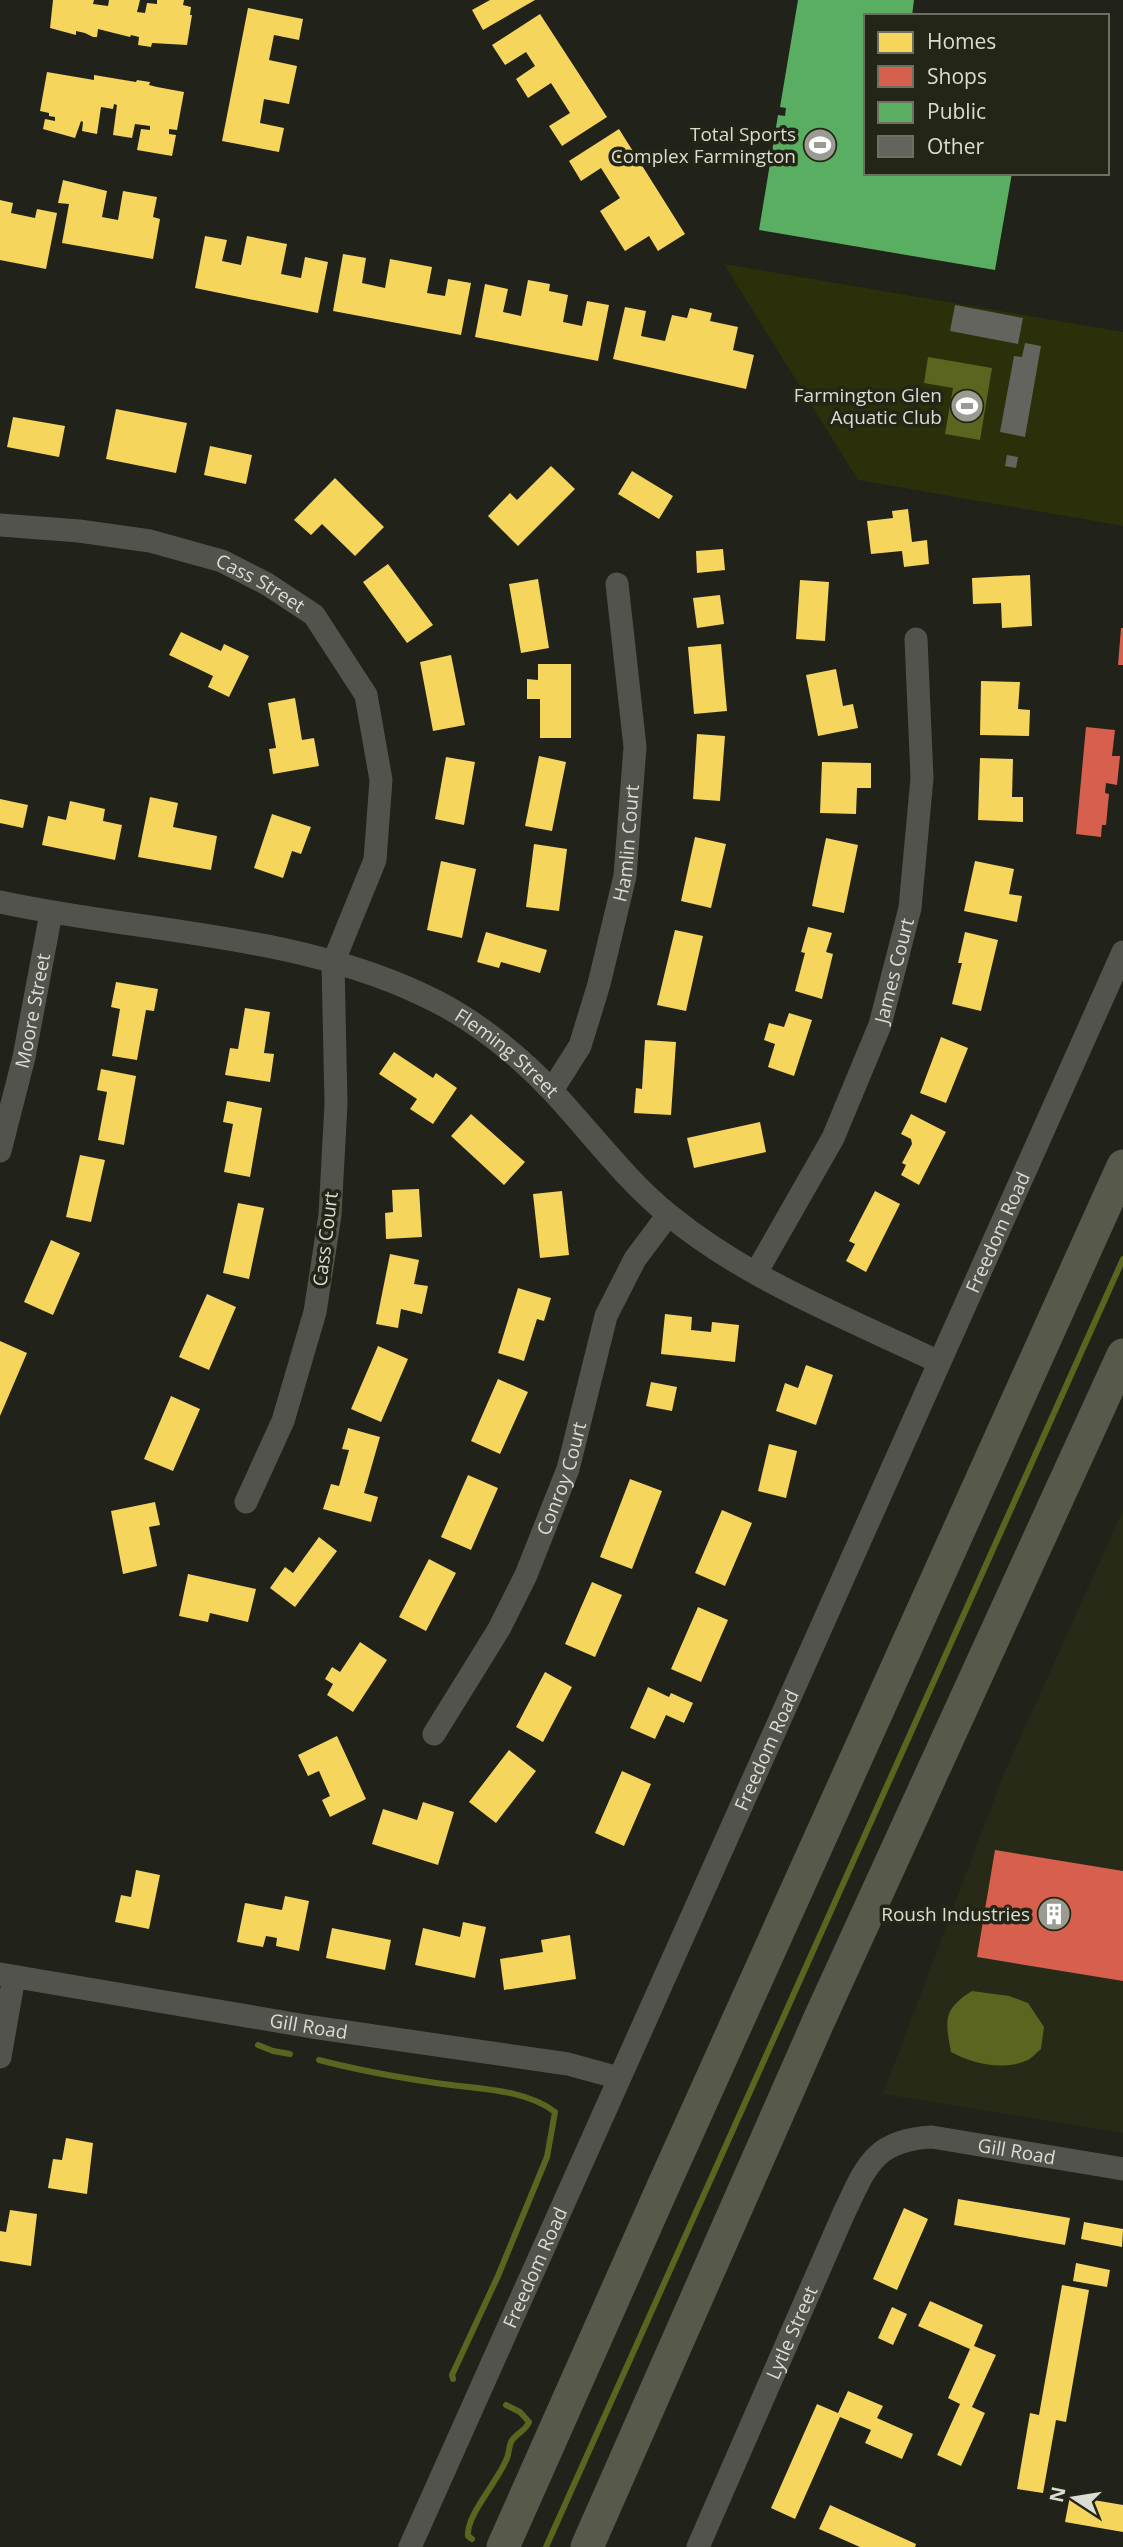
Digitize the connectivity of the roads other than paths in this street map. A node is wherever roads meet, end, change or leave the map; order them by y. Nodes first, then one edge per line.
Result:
1 (0, 525) edge
2 (617, 584) dead end
3 (915, 639) dead end
4 (0, 902) edge
5 (51, 913) junction
6 (1123, 952) edge
7 (333, 963) junction
8 (552, 1090) junction
9 (0, 1151) edge
10 (1123, 1166) edge
11 (668, 1215) junction
12 (756, 1273) junction
13 (1123, 1355) edge
14 (939, 1362) junction
15 (246, 1502) dead end
16 (434, 1734) dead end
17 (7, 1976) edge
18 (0, 2057) edge
19 (619, 2078) junction
20 (909, 2138) joint
21 (1123, 2169) edge
22 (410, 2547) edge
23 (503, 2547) edge
24 (587, 2547) edge
25 (698, 2547) edge

1 - 7 street, Cass Street
2 - 8 street, Hamlin Court
3 - 12 street, James Court
4 - 5 street, Fleming Street
5 - 7 street, Fleming Street
5 - 9 street, Moore Street
6 - 14 street, Freedom Road
7 - 8 street, Fleming Street
7 - 15 street, Cass Court
8 - 11 street, Fleming Street
10 - 23 highway
11 - 12 street, Fleming Street
11 - 16 street, Conroy Court
12 - 14 street, Fleming Street
13 - 24 highway
14 - 19 street, Freedom Road
17 - 18 street
17 - 19 street, Gill Road
19 - 22 street, Freedom Road
20 - 21 street, Gill Road
20 - 25 street, Lytle Street

